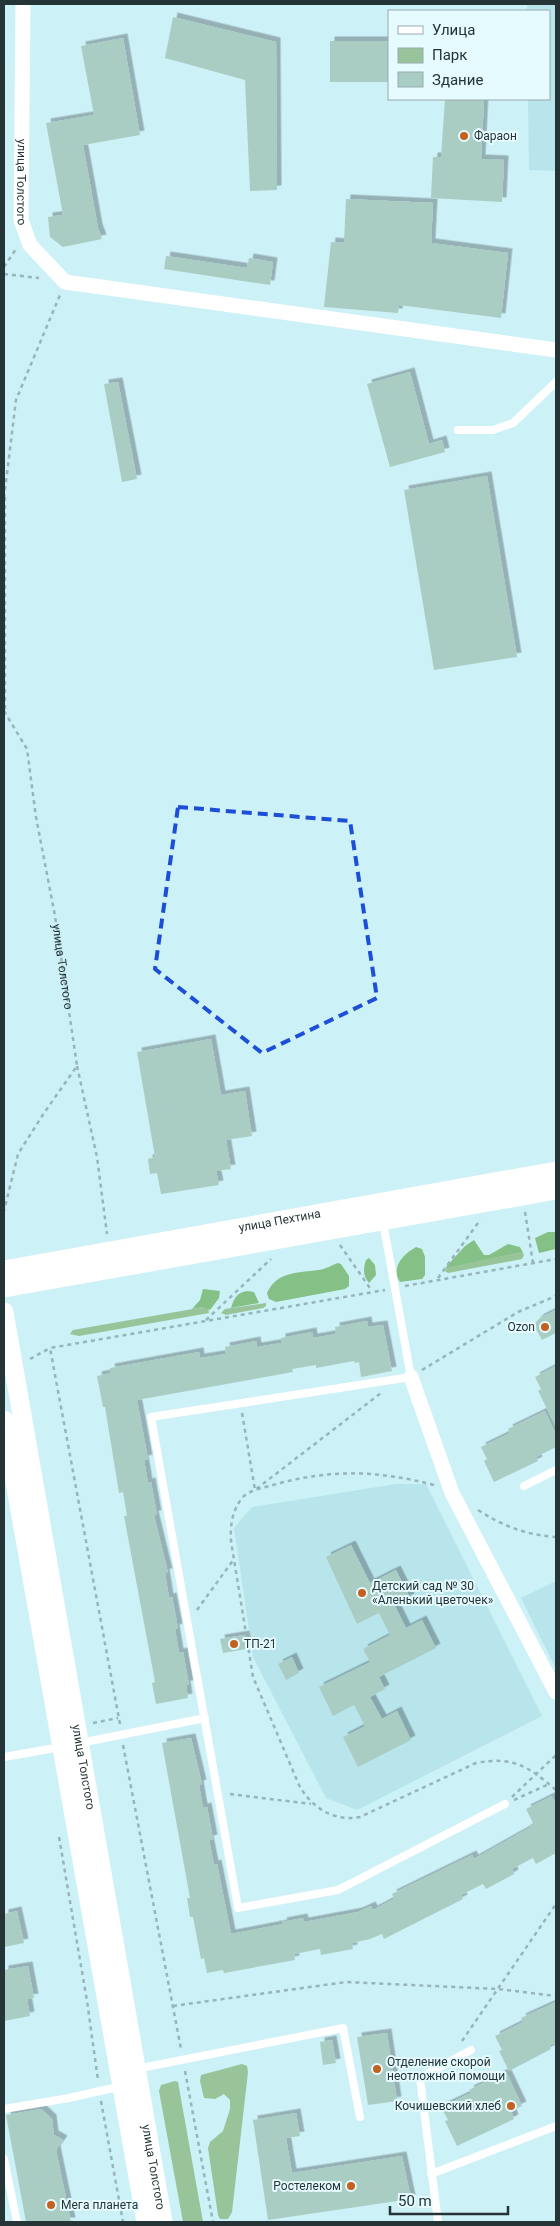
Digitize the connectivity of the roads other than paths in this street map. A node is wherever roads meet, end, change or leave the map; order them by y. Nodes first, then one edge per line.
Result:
1 (23, 4) edge
2 (556, 350) edge
3 (556, 382) edge
4 (458, 430) dead end
5 (556, 1171) edge
6 (556, 1190) edge
7 (382, 1211) junction
8 (4, 1270) edge
9 (4, 1288) edge
10 (4, 1312) edge
11 (407, 1376) junction
12 (4, 1420) edge
13 (16, 1469) edge
14 (556, 1470) edge
15 (524, 1486) dead end
16 (556, 1692) edge
17 (204, 1718) junction
18 (70, 1745) junction
19 (4, 1757) edge
20 (505, 1804) road end
21 (471, 2050) dead end
22 (129, 2077) junction
23 (4, 2109) edge
24 (360, 2117) dead end
25 (556, 2126) edge
26 (4, 2159) edge
27 (431, 2174) junction
28 (17, 2222) edge
29 (146, 2222) edge
30 (163, 2222) edge
31 (438, 2222) edge

1 - 2 street, улица Толстого
3 - 4 lane
5 - 7 street, улица Пехтина
6 - 7 street, улица Пехтина
7 - 8 street, улица Пехтина
7 - 9 street, улица Пехтина
7 - 11 lane
10 - 13 street, улица Толстого
11 - 16 street
11 - 17 lane
12 - 13 street, улица Толстого
13 - 18 street, улица Толстого
14 - 15 lane
17 - 18 lane
17 - 20 lane
18 - 19 lane
18 - 22 street, улица Толстого
21 - 27 lane
22 - 23 lane
22 - 24 lane
22 - 29 street, улица Толстого
22 - 30 street, улица Толстого
25 - 27 lane
26 - 28 lane
27 - 31 lane

